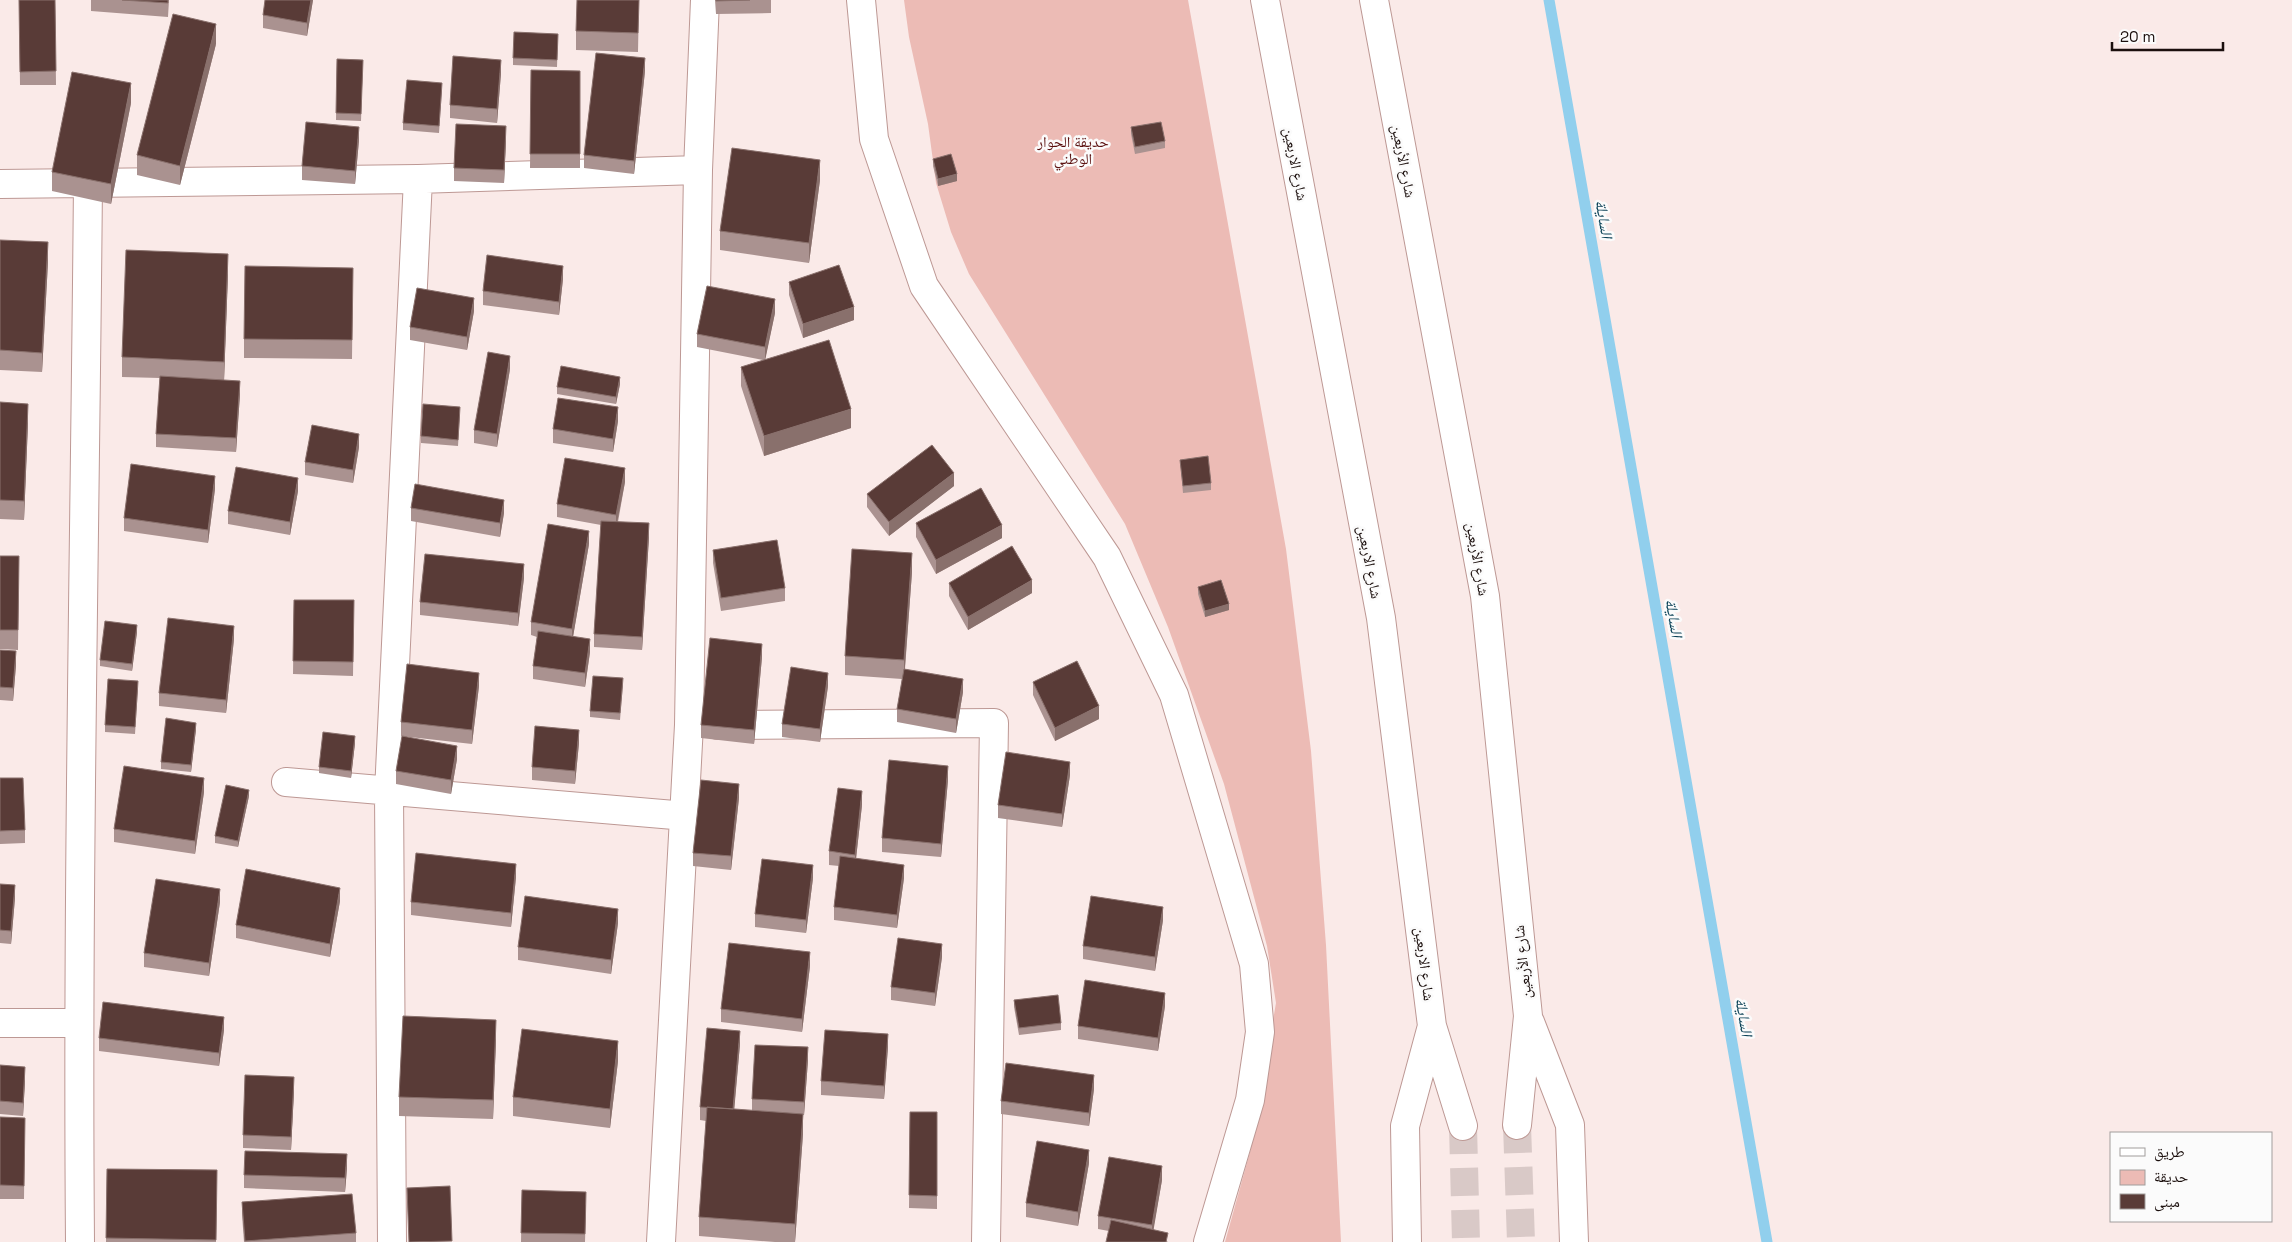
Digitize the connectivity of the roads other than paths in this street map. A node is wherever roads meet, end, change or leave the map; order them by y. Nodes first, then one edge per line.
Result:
1 (705, 0) edge
2 (861, 0) edge
3 (1265, 0) edge
4 (1374, 0) edge
5 (698, 170) junction
6 (418, 179) junction
7 (88, 182) junction
8 (0, 184) edge
9 (689, 725) junction
10 (286, 782) dead end
11 (389, 792) junction
12 (686, 816) junction
13 (1528, 1016) junction
14 (0, 1022) edge
15 (78, 1023) junction
16 (1432, 1026) junction
17 (1517, 1125) tunnel mouth
18 (1462, 1126) tunnel mouth
19 (80, 1242) edge
20 (392, 1242) edge
21 (661, 1242) edge
22 (986, 1242) edge
23 (1208, 1242) edge
24 (1407, 1242) edge
25 (1574, 1242) edge

1 - 5 street
2 - 23 street
3 - 16 street, شارع الاربعين
4 - 13 street, شارع الأربعين
5 - 6 street
5 - 9 street
6 - 7 street
6 - 11 street
7 - 8 street
7 - 15 street
9 - 12 street
9 - 22 street
10 - 11 street
11 - 12 street
11 - 20 street
12 - 21 street
13 - 17 street, شارع الأربعين
13 - 25 street
14 - 15 street
15 - 19 street
16 - 18 street, شارع الاربعين
16 - 24 street

